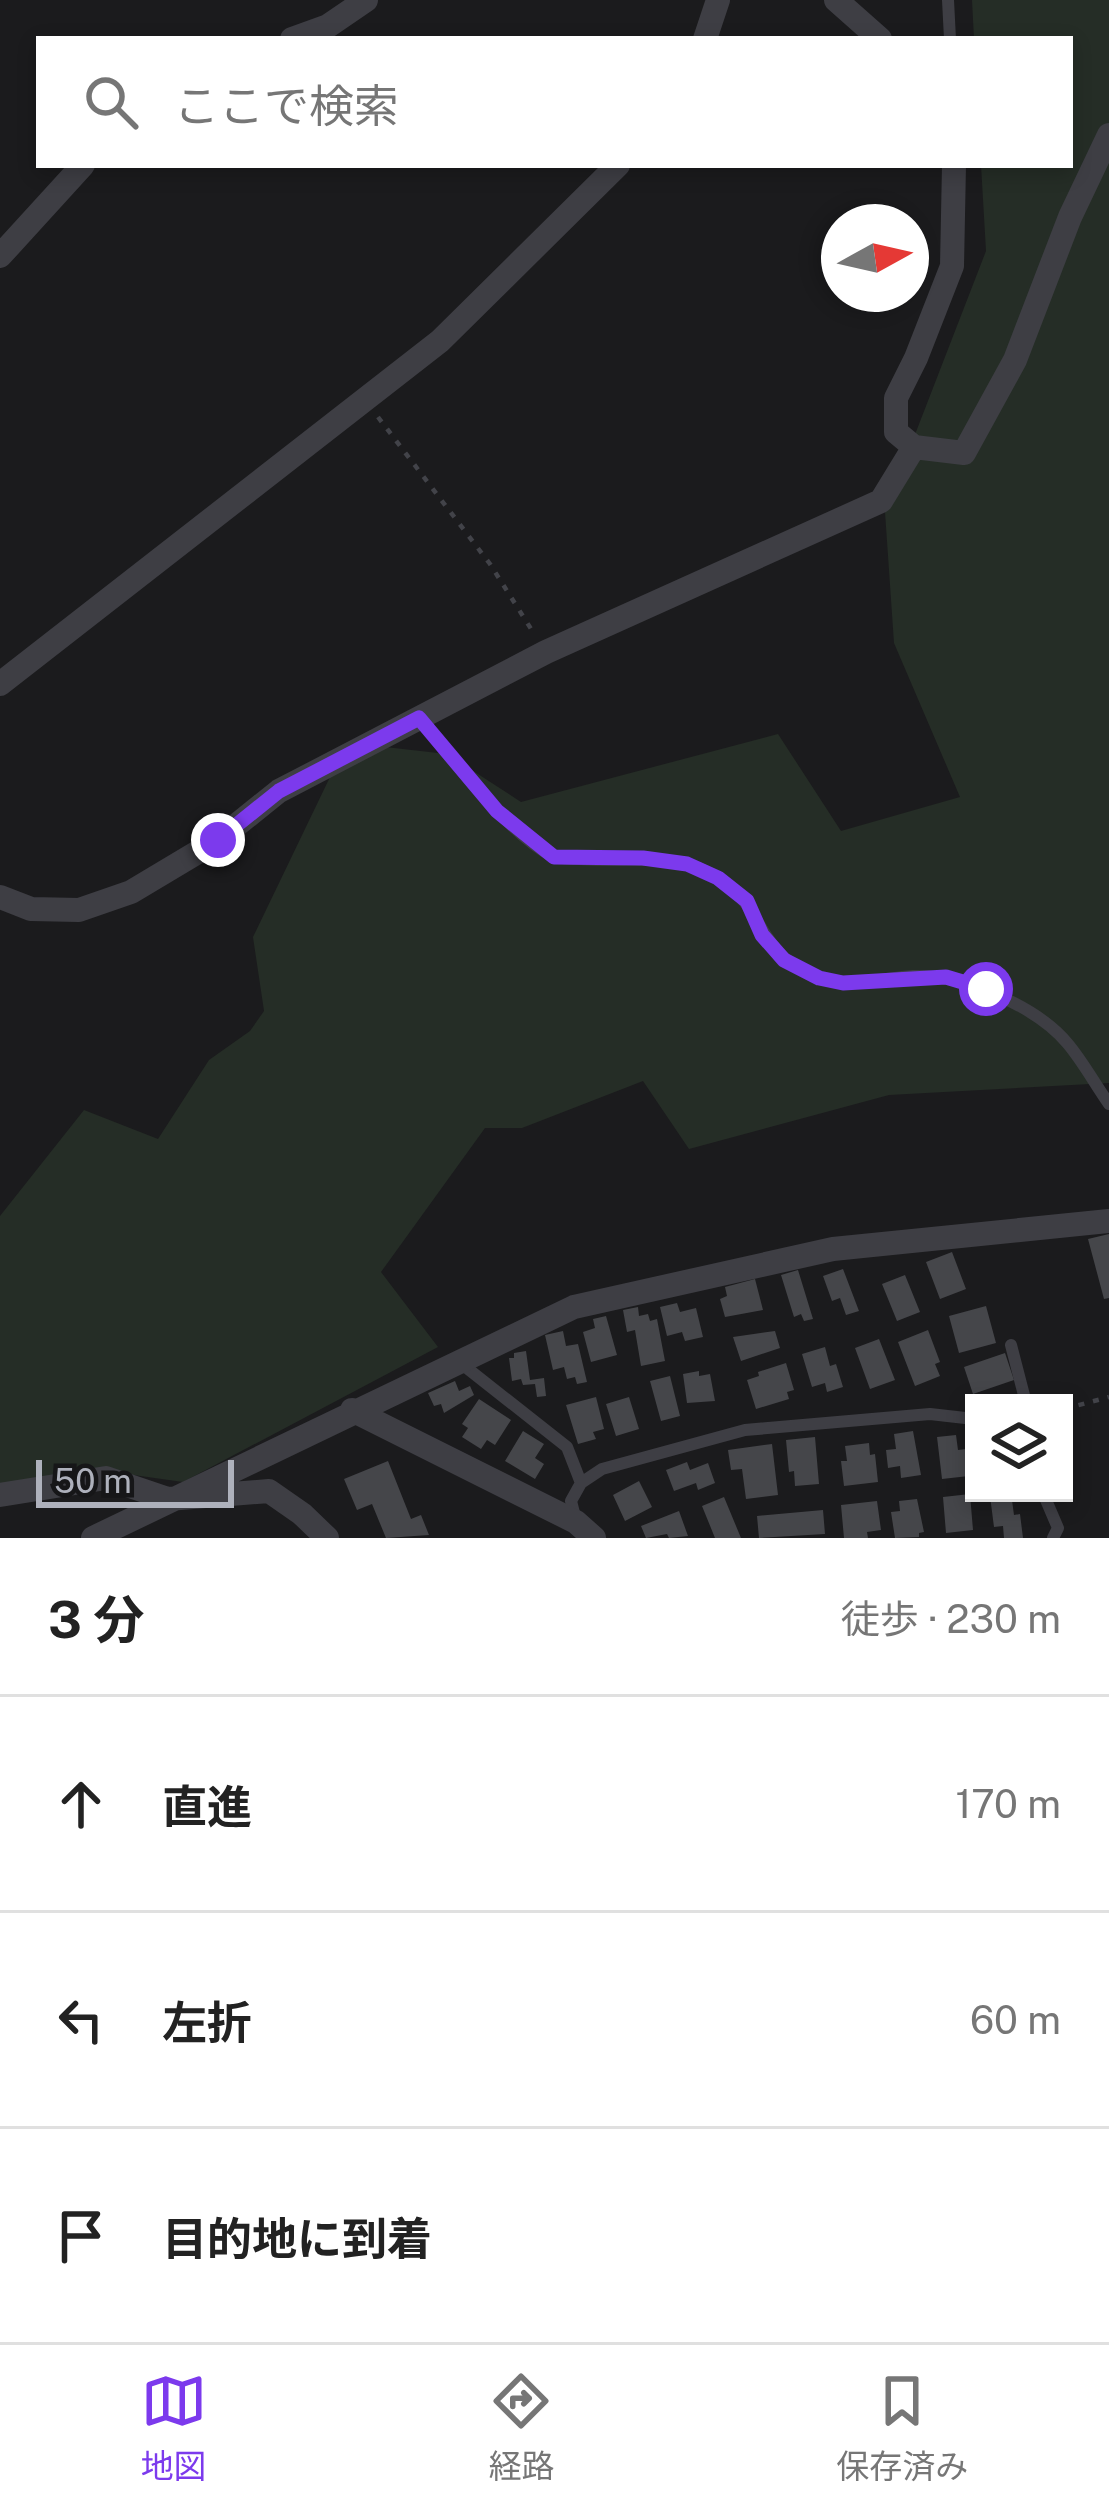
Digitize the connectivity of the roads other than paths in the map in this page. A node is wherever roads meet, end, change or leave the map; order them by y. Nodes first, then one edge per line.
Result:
1 (366, 0) edge
2 (718, 0) edge
3 (836, 0) edge
4 (948, 0) edge
5 (300, 36) edge
6 (706, 36) edge
7 (877, 36) edge
8 (950, 36) edge
9 (1109, 135) edge
10 (80, 168) edge
11 (615, 168) edge
12 (954, 168) edge
13 (0, 256) edge
14 (914, 447) junction
15 (0, 685) edge
16 (419, 718) junction
17 (0, 897) edge
18 (1109, 1104) edge
19 (1109, 1221) edge
20 (1011, 1345) dead end
21 (457, 1360) junction
22 (1024, 1394) edge
23 (352, 1410) junction
24 (965, 1418) edge
25 (581, 1483) junction
26 (0, 1496) edge
27 (168, 1499) junction
28 (1046, 1502) edge
29 (585, 1530) edge
30 (93, 1538) edge
31 (327, 1538) edge
32 (1053, 1538) edge

1 - 5 street
2 - 6 street
3 - 7 street
4 - 8 lane
9 - 14 street
10 - 13 street
11 - 15 street
12 - 14 street
14 - 16 street
16 - 17 street
16 - 18 lane
19 - 21 street
20 - 22 lane
21 - 23 street
21 - 25 lane
23 - 27 street
23 - 29 street
24 - 25 lane
25 - 29 lane
26 - 27 street
27 - 30 street
27 - 31 street
28 - 32 lane

